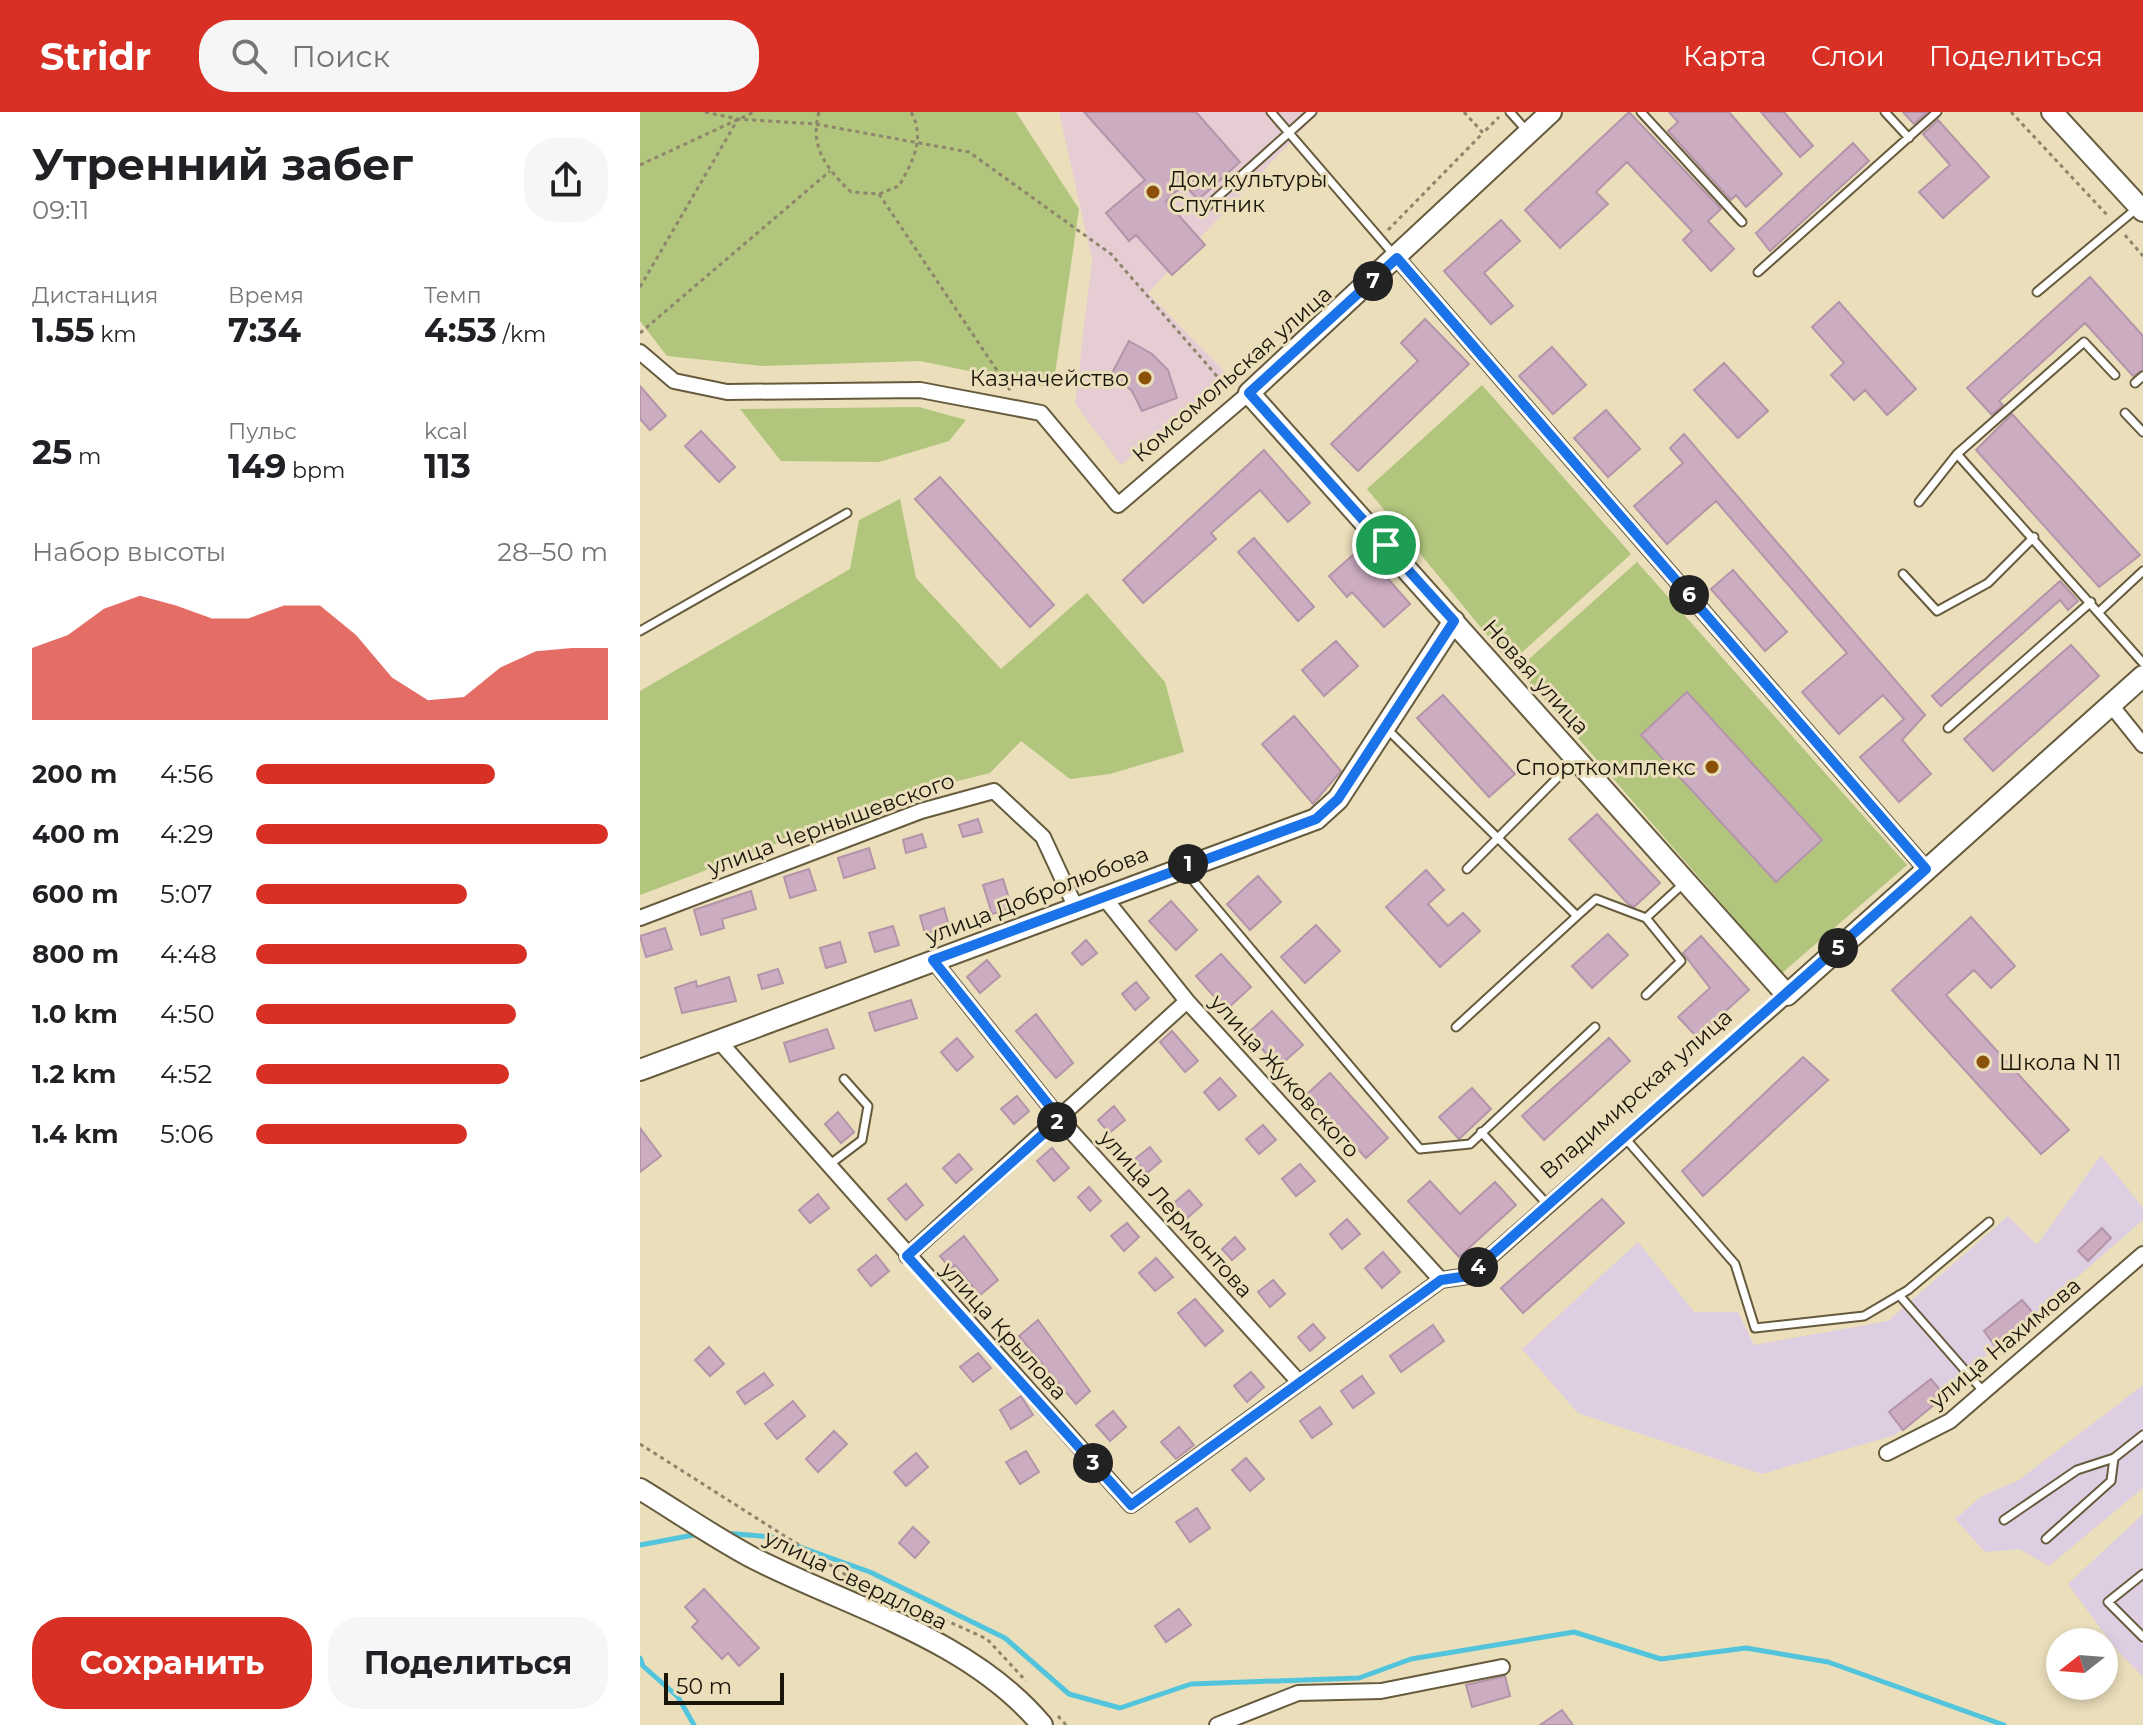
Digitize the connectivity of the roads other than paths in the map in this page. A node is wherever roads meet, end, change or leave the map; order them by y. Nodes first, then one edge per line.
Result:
1 (1271, 112) edge
2 (1312, 112) edge
3 (1507, 112) edge
4 (1551, 112) edge
5 (1641, 112) edge
6 (1885, 112) edge
7 (1937, 112) edge
8 (2052, 112) edge
9 (1289, 133) junction
10 (1529, 133) junction
11 (1909, 138) junction
12 (2141, 209) edge
13 (1202, 211) dead end
14 (1742, 222) dead end
15 (1397, 258) junction
16 (1758, 272) dead end
17 (2037, 292) dead end
18 (640, 352) edge
19 (2115, 375) dead end
20 (2143, 376) edge
21 (2135, 383) dead end
22 (1249, 393) junction
23 (2125, 413) dead end
24 (2143, 432) edge
25 (1957, 454) junction
26 (1919, 502) dead end
27 (847, 513) dead end
28 (2034, 537) junction
29 (2143, 571) edge
30 (1903, 574) dead end
31 (2091, 602) junction
32 (2100, 611) junction
33 (1454, 621) junction
34 (640, 631) edge
35 (2143, 663) edge
36 (2143, 676) edge
37 (2111, 705) junction
38 (1385, 727) junction
39 (1948, 728) dead end
40 (2143, 745) edge
41 (1576, 758) junction
42 (1497, 838) junction
43 (1181, 866) junction
44 (1467, 869) dead end
45 (1926, 869) junction
46 (1686, 881) junction
47 (1102, 895) junction
48 (1075, 906) junction
49 (1577, 916) junction
50 (640, 918) edge
51 (1646, 918) junction
52 (933, 960) junction
53 (1646, 995) dead end
54 (1787, 995) junction
55 (1187, 1001) junction
56 (1456, 1027) dead end
57 (1595, 1027) dead end
58 (719, 1041) junction
59 (640, 1070) edge
60 (844, 1079) dead end
61 (1060, 1119) junction
62 (1481, 1132) junction
63 (1624, 1136) junction
64 (828, 1166) junction
65 (1547, 1204) junction
66 (1989, 1222) dead end
67 (2143, 1254) edge
68 (907, 1256) junction
69 (1441, 1280) junction
70 (1899, 1295) junction
71 (1299, 1382) junction
72 (1985, 1393) junction
73 (2143, 1435) edge
74 (1887, 1453) dead end
75 (2114, 1458) junction
76 (640, 1489) edge
77 (1131, 1505) joint
78 (2004, 1520) dead end
79 (2046, 1539) dead end
80 (2143, 1574) edge
81 (2143, 1637) edge
82 (1502, 1667) dead end
83 (1049, 1719) edge
84 (1217, 1725) edge

1 - 9 lane
2 - 9 lane
3 - 10 lane
4 - 10 street, Комсомольская улица
5 - 14 lane
6 - 11 lane
7 - 11 lane
8 - 12 street
9 - 13 lane
9 - 15 lane
10 - 15 street, Комсомольская улица
11 - 16 lane
12 - 17 lane
15 - 22 street, Комсомольская улица
15 - 45 street
18 - 22 street, Комсомольская улица
19 - 25 lane
20 - 21 lane
22 - 33 street, Новая улица
23 - 24 lane
25 - 26 lane
25 - 28 lane
27 - 34 lane
28 - 30 lane
28 - 31 lane
29 - 32 lane
31 - 32 lane
31 - 39 lane
32 - 35 lane
33 - 38 street, улица Добролюбова
33 - 41 street, Новая улица
36 - 37 street, Владимирская улица
37 - 40 street
37 - 45 street, Владимирская улица
38 - 42 lane
38 - 43 street, улица Добролюбова
41 - 42 lane
41 - 46 street, Новая улица
42 - 44 lane
42 - 49 lane
43 - 47 street, улица Добролюбова
43 - 62 lane
45 - 54 street, Владимирская улица
46 - 51 lane
46 - 54 street, Новая улица
47 - 48 street, улица Добролюбова
47 - 55 street, улица Жуковского
48 - 50 street, улица Чернышевского
48 - 52 street, улица Добролюбова
49 - 51 lane
49 - 56 lane
51 - 53 lane
52 - 58 street, улица Добролюбова
52 - 61 street, улица Лермонтова
54 - 63 street, Владимирская улица
55 - 61 street
55 - 69 street, улица Жуковского
57 - 62 lane
58 - 59 street, улица Добролюбова
58 - 64 street, улица Крылова
60 - 64 lane
61 - 68 street
61 - 71 street, улица Лермонтова
62 - 65 lane
63 - 65 street, Владимирская улица
63 - 70 lane
64 - 68 street, улица Крылова
65 - 69 street, Владимирская улица
66 - 70 lane
67 - 72 street, улица Нахимова
68 - 77 street, улица Крылова
69 - 71 street, Владимирская улица
70 - 72 lane
71 - 77 street, Владимирская улица
72 - 74 street, улица Нахимова
73 - 75 lane
75 - 78 lane
75 - 79 lane
76 - 83 street, улица Свердлова
80 - 81 lane
82 - 84 street

